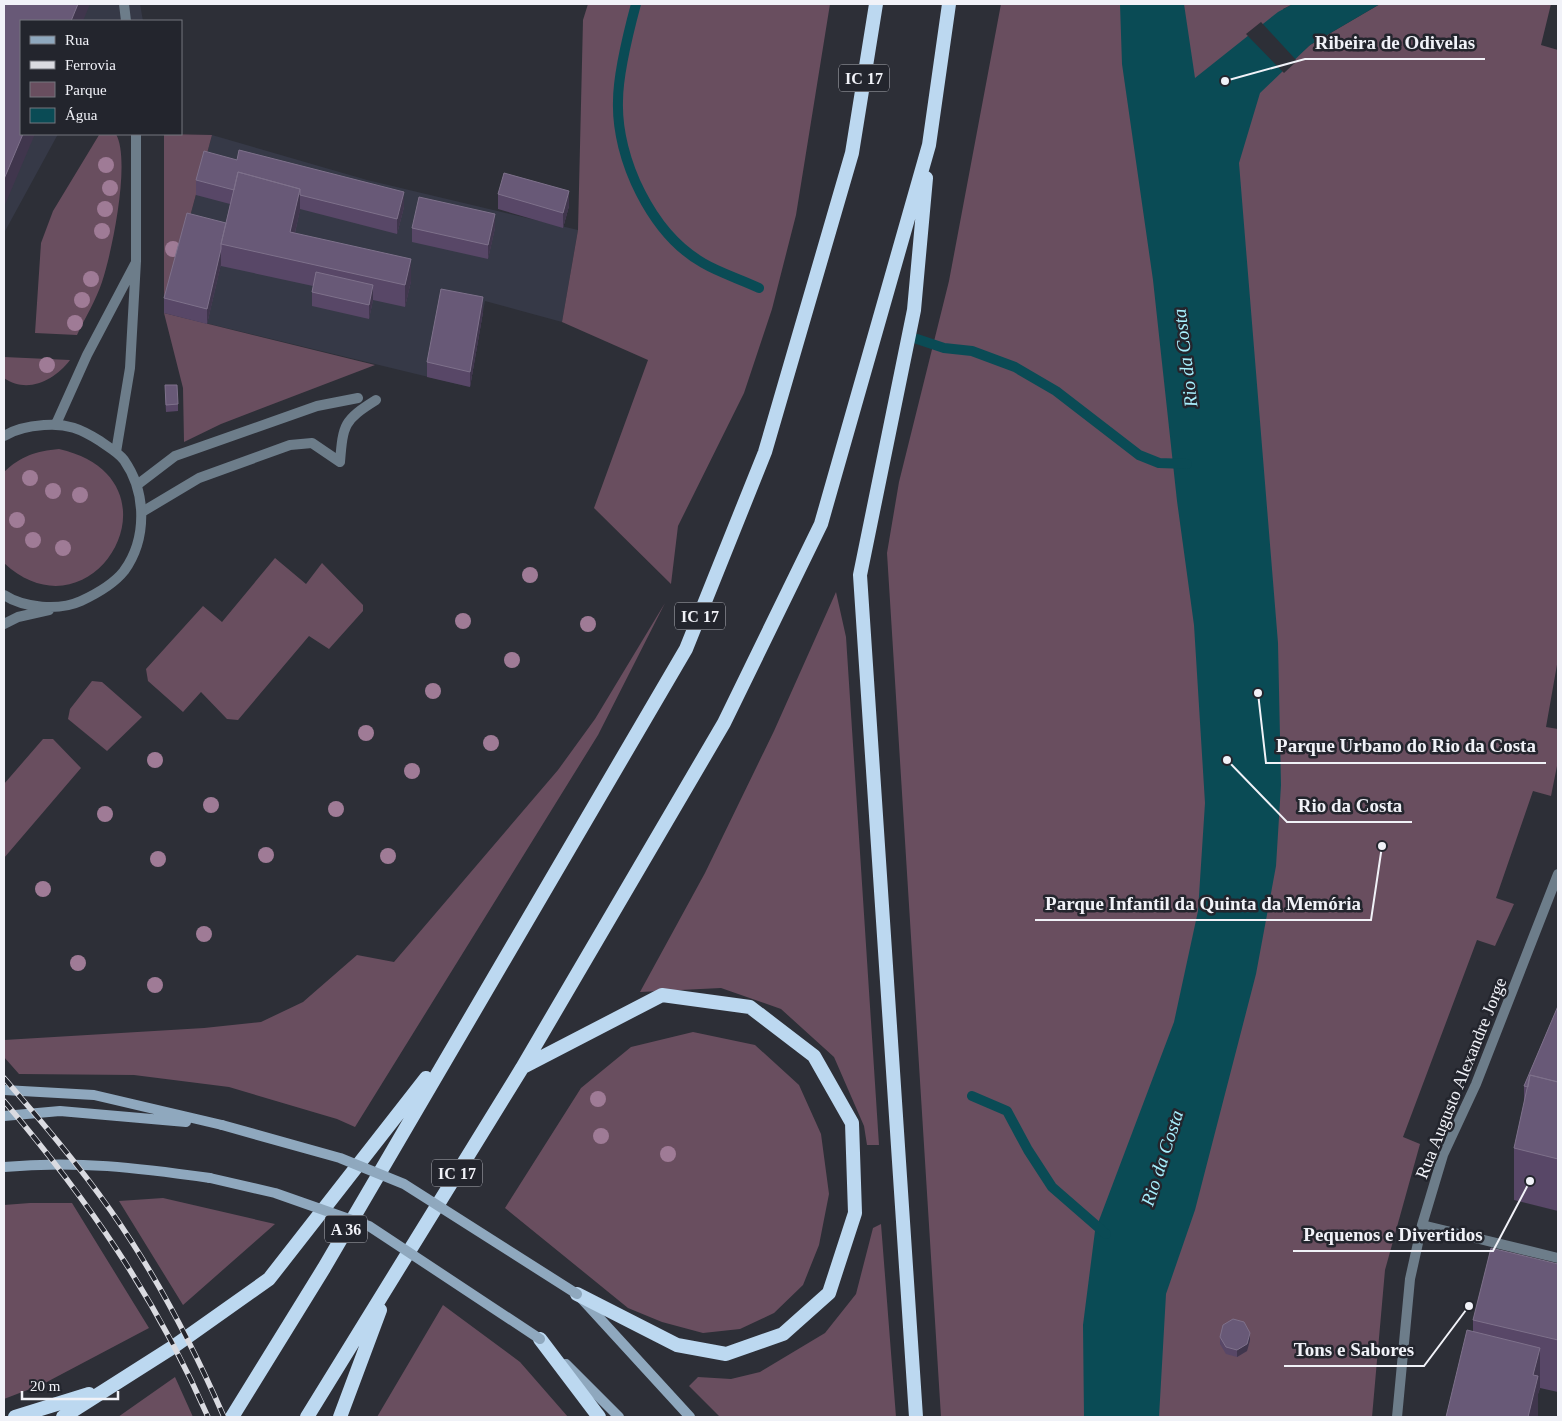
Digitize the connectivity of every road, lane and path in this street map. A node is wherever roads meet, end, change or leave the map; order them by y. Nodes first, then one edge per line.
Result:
1 (124, 4) edge
2 (876, 4) edge
3 (949, 4) edge
4 (126, 20) edge
5 (136, 135) edge
6 (929, 144) junction
7 (136, 261) junction
8 (358, 398) dead end
9 (376, 400) dead end
10 (56, 424) junction
11 (5, 433) edge
12 (116, 452) junction
13 (137, 485) junction
14 (142, 512) junction
15 (4, 595) edge
16 (72, 605) junction
17 (4, 624) edge
18 (1558, 874) edge
19 (457, 1038) junction
20 (522, 1068) junction
21 (4, 1090) edge
22 (4, 1116) edge
23 (222, 1125) junction
24 (4, 1167) edge
25 (1422, 1225) junction
26 (1558, 1258) edge
27 (391, 1278) junction
28 (577, 1294) junction
29 (540, 1339) junction
30 (104, 1389) junction
31 (15, 1417) edge
32 (63, 1417) edge
33 (232, 1417) edge
34 (307, 1417) edge
35 (340, 1417) edge
36 (598, 1417) edge
37 (619, 1417) edge
38 (690, 1417) edge
39 (916, 1417) edge
40 (1397, 1417) edge

1 - 4 street
2 - 19 highway, IC 17
3 - 6 highway, IC 17
5 - 7 street
6 - 20 highway, IC 17
6 - 39 highway
7 - 10 street
7 - 12 street
8 - 13 street
9 - 14 street
10 - 11 street
10 - 12 street
12 - 13 street
13 - 14 street
14 - 16 street
15 - 16 street
16 - 17 street
18 - 25 street, Rua Augusto Alexandre Jorge
19 - 30 highway
19 - 33 highway, A 36
20 - 27 highway, IC 17
20 - 28 highway
21 - 23 main road
22 - 23 main road
23 - 28 main road, bridge
24 - 29 main road, bridge
25 - 26 street
25 - 40 street, Rua Augusto Alexandre Jorge
27 - 34 highway
27 - 35 highway
28 - 38 main road
29 - 36 highway
29 - 37 main road
30 - 31 highway
30 - 32 highway

